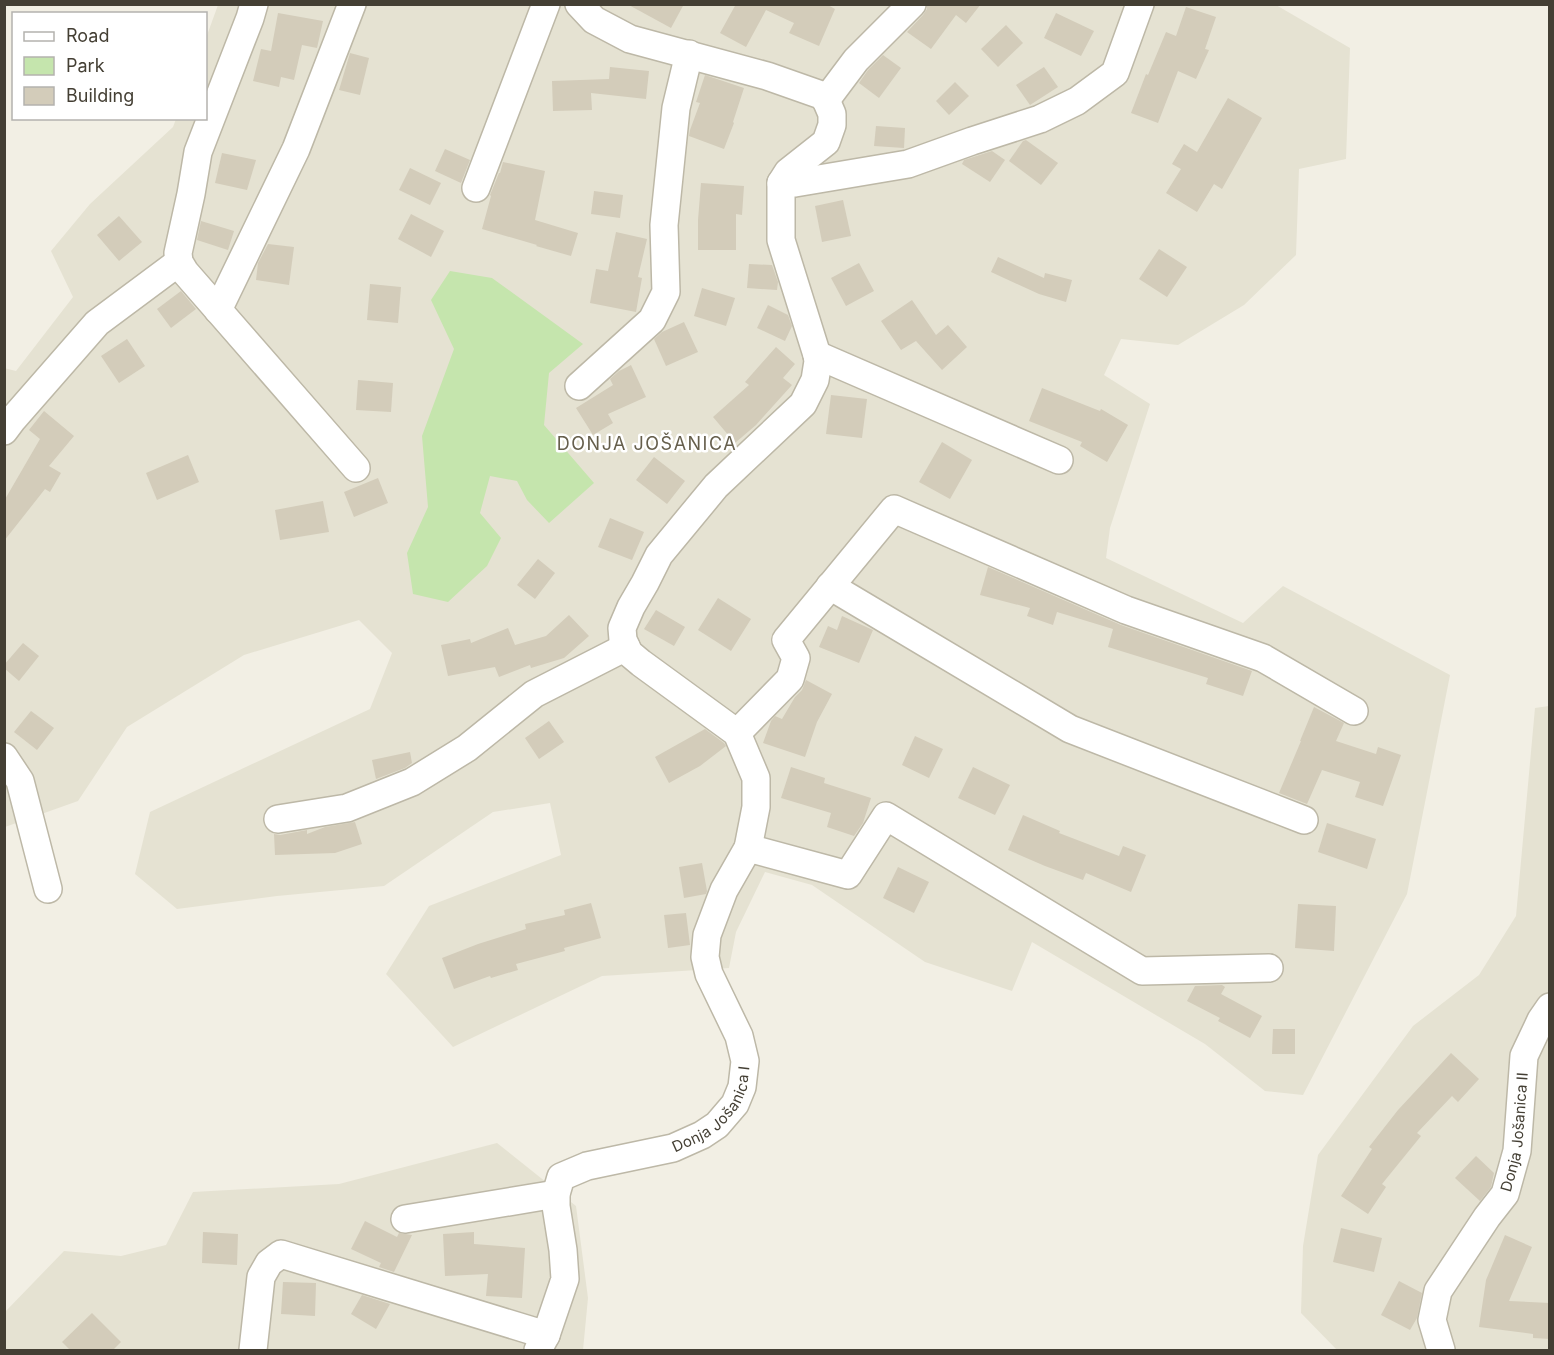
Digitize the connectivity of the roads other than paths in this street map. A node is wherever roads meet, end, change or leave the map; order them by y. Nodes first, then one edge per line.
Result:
1 (254, 4) edge
2 (352, 4) edge
3 (546, 4) edge
4 (579, 4) edge
5 (912, 4) edge
6 (1140, 4) edge
7 (689, 54) junction
8 (826, 100) junction
9 (781, 183) junction
10 (476, 188) dead end
11 (179, 262) junction
12 (218, 310) junction
13 (817, 355) junction
14 (579, 386) dead end
15 (4, 431) edge
16 (1059, 460) dead end
17 (356, 468) dead end
18 (830, 586) junction
19 (634, 655) junction
20 (1354, 711) dead end
21 (737, 733) junction
22 (4, 757) edge
23 (278, 819) dead end
24 (1304, 820) dead end
25 (748, 848) junction
26 (48, 889) dead end
27 (1269, 968) dead end
28 (1550, 1006) edge
29 (556, 1194) junction
30 (405, 1219) dead end
31 (542, 1343) edge
32 (253, 1350) edge
33 (1442, 1350) edge

1 - 11 street
2 - 12 street
3 - 10 street
4 - 7 street
5 - 8 street
6 - 9 street
7 - 8 street
7 - 14 street
8 - 9 street
9 - 13 street
11 - 12 street
11 - 15 street
12 - 17 street
13 - 16 street
13 - 19 street
18 - 20 street
18 - 21 street
18 - 24 street
19 - 21 street
19 - 23 street
21 - 25 street, Donja Jošanica I
22 - 26 street
25 - 27 street
25 - 29 street, Donja Jošanica I
28 - 33 street, Donja Jošanica II
29 - 30 street
29 - 31 street
31 - 32 street

